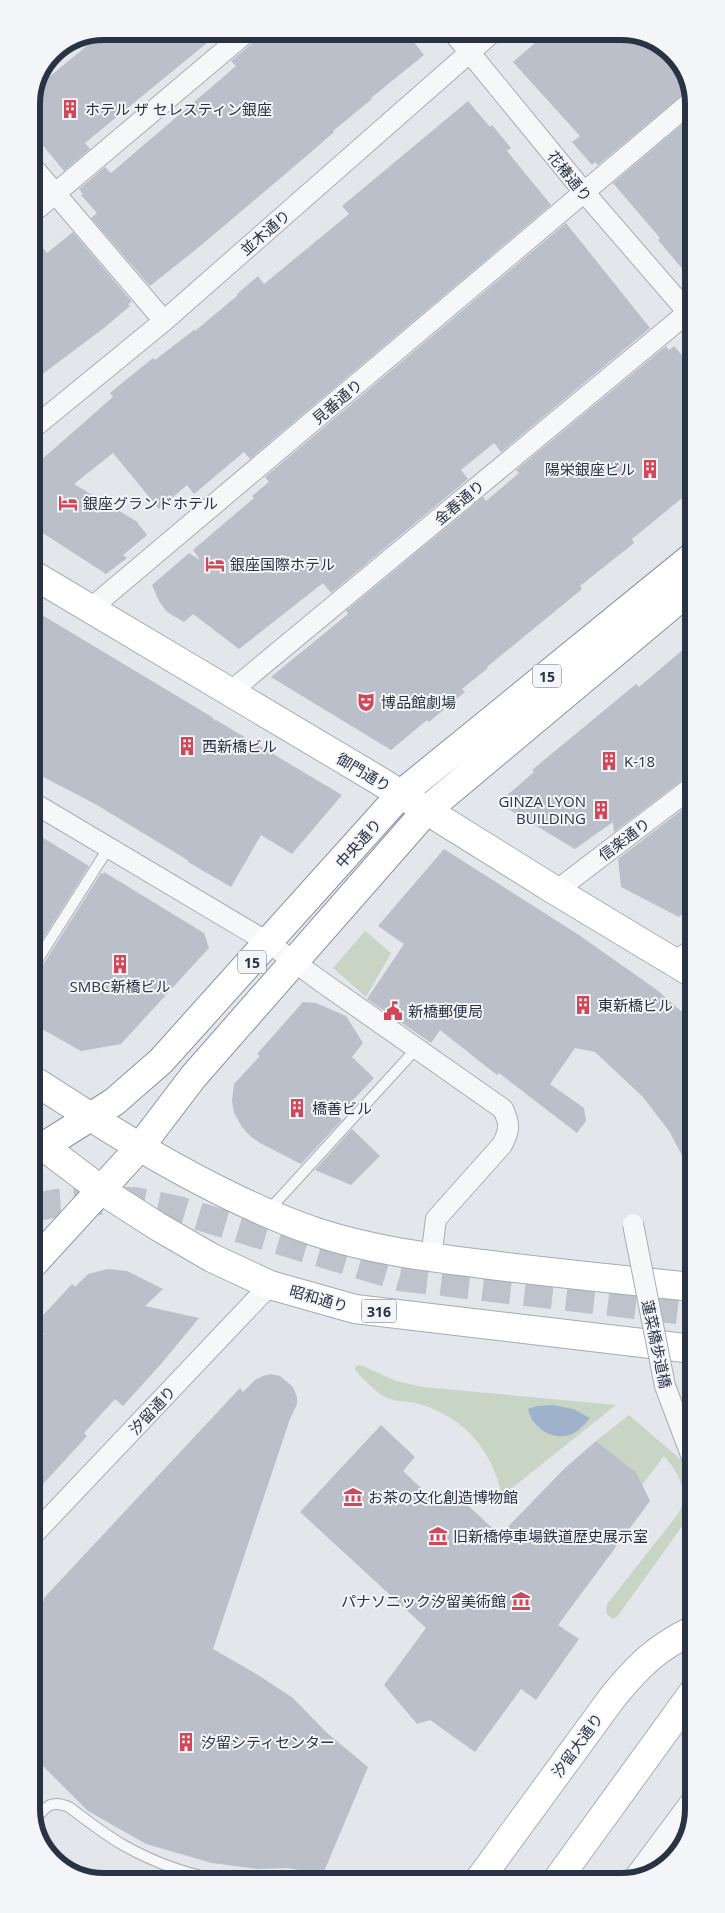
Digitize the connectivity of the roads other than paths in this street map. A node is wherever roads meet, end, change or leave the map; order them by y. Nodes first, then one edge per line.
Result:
1 (237, 40) edge
2 (460, 40) edge
3 (484, 40) edge
4 (470, 52) junction
5 (685, 107) edge
6 (40, 174) edge
7 (584, 192) junction
8 (56, 193) junction
9 (40, 206) edge
10 (685, 307) edge
11 (685, 317) edge
12 (164, 321) junction
13 (40, 422) edge
14 (685, 563) edge
15 (40, 579) edge
16 (685, 594) edge
17 (90, 610) junction
18 (230, 692) junction
19 (685, 792) edge
20 (401, 794) junction
21 (40, 807) edge
22 (427, 810) junction
23 (109, 847) junction
24 (556, 891) junction
25 (269, 943) junction
26 (40, 956) edge
27 (685, 961) edge
28 (294, 963) junction
29 (416, 1049) junction
30 (40, 1084) edge
31 (91, 1117) junction
32 (40, 1144) edge
33 (139, 1148) junction
34 (40, 1149) edge
35 (101, 1188) junction
36 (267, 1212) junction
37 (633, 1224) dead end
38 (40, 1256) edge
39 (431, 1258) junction
40 (270, 1285) junction
41 (685, 1286) edge
42 (685, 1349) edge
43 (685, 1439) edge
44 (40, 1528) edge
45 (685, 1634) edge
46 (685, 1703) edge
47 (685, 1809) edge
48 (41, 1813) edge
49 (640, 1870) edge
50 (188, 1873) edge
51 (484, 1873) edge
52 (562, 1873) edge

1 - 8 street
2 - 4 street, 花椿通り
3 - 4 street, 並木通り
4 - 7 street, 花椿通り
4 - 12 street, 並木通り
5 - 7 street, 見番通り
6 - 8 street
7 - 10 street, 花椿通り
7 - 17 street, 見番通り
8 - 9 street
8 - 12 street
11 - 18 street, 金春通り
12 - 13 street, 並木通り
14 - 20 main road, 中央通り / 15
15 - 17 main road, 御門通り
16 - 22 main road, 中央通り / 15
17 - 18 main road, 御門通り
18 - 20 main road, 御門通り
19 - 24 street, 信楽通り
20 - 22 main road, 御門通り
20 - 25 main road, 中央通り / 15
21 - 23 street
22 - 24 main road, 御門通り
22 - 28 main road, 中央通り / 15
23 - 25 street
23 - 26 lane
24 - 27 main road, 御門通り
25 - 28 street
25 - 31 main road, 中央通り / 15
28 - 29 street
28 - 33 main road, 中央通り / 15
29 - 36 lane
29 - 39 street
30 - 31 main road
31 - 32 main road, 中央通り / 15
31 - 33 main road
33 - 35 main road, 中央通り / 15
33 - 36 main road
34 - 35 main road, 昭和通り / 316
35 - 38 main road, 15
35 - 40 main road, 昭和通り / 316
36 - 39 main road
37 - 43 street, 蓮菜橋歩道橋, bridge
39 - 41 main road
40 - 42 main road, 昭和通り / 316
40 - 44 street, 汐留通り
45 - 51 main road, 汐留大通り
46 - 52 main road
47 - 49 street
48 - 50 lane

